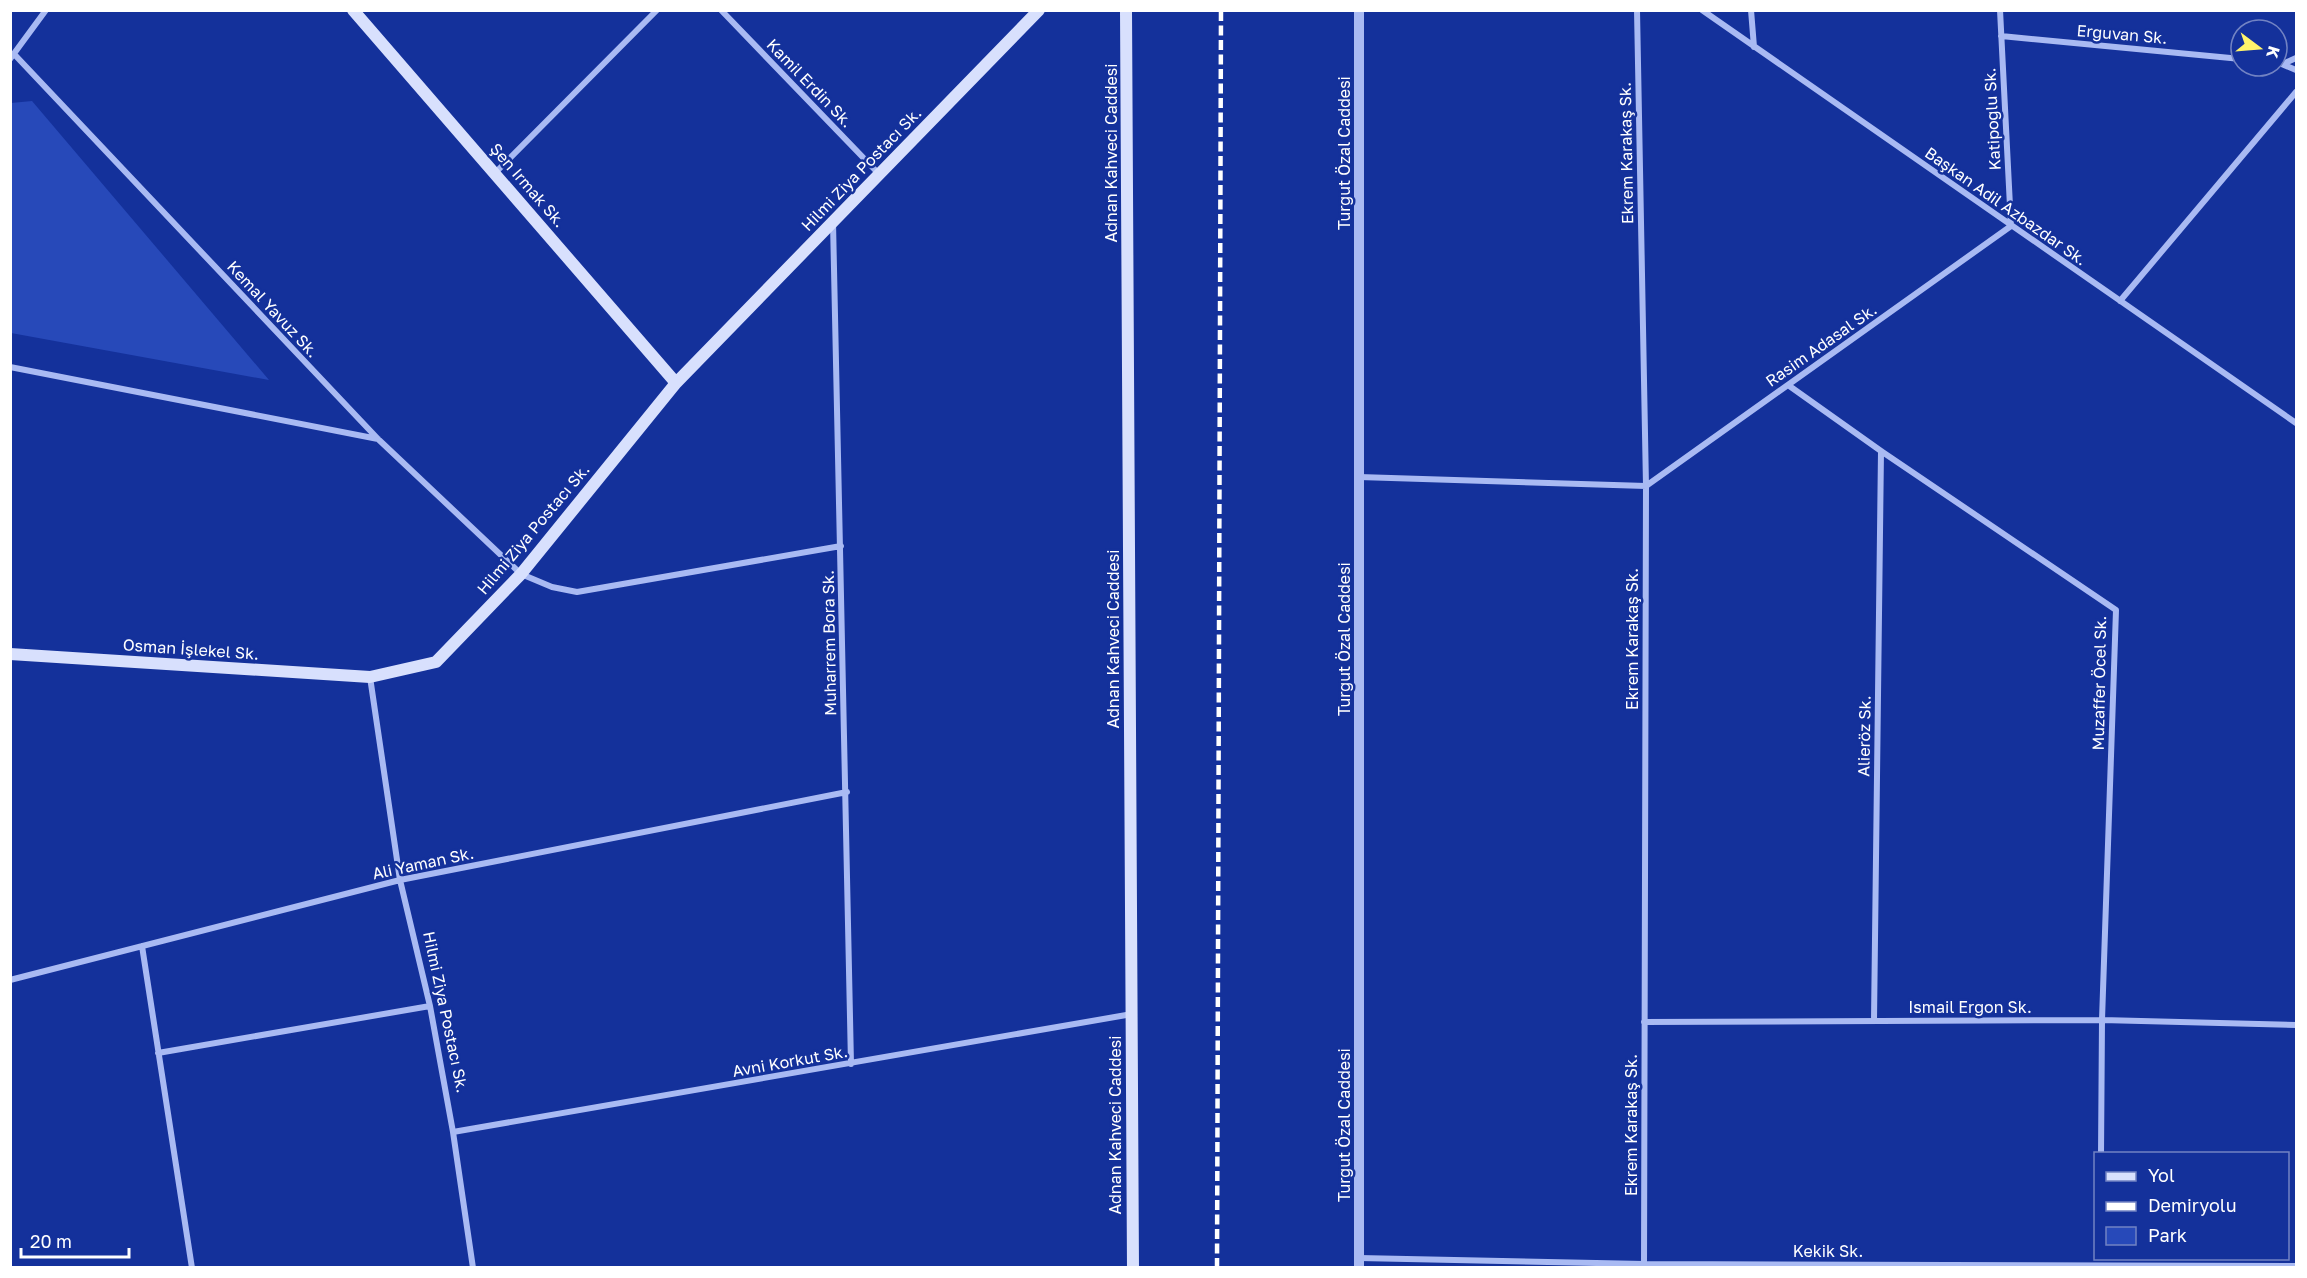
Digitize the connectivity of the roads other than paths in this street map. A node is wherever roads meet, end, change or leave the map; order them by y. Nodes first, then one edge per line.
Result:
1 (46, 10) edge
2 (657, 10) edge
3 (722, 10) edge
4 (1039, 10) edge
5 (1126, 10) edge
6 (1359, 10) edge
7 (1637, 10) edge
8 (1702, 10) edge
9 (1752, 10) edge
10 (2000, 10) edge
11 (361, 13) edge
12 (2001, 36) junction
13 (1754, 47) junction
14 (12, 56) edge
15 (2229, 58) edge
16 (2296, 92) edge
17 (496, 172) junction
18 (879, 174) junction
19 (833, 222) junction
20 (2011, 226) junction
21 (2120, 301) junction
22 (10, 367) edge
23 (676, 383) junction
24 (1788, 385) junction
25 (2296, 423) edge
26 (378, 439) junction
27 (1881, 451) junction
28 (1359, 477) junction
29 (1646, 486) junction
30 (841, 546) junction
31 (521, 574) junction
32 (10, 654) edge
33 (370, 677) junction
34 (847, 792) junction
35 (400, 880) junction
36 (142, 946) junction
37 (10, 980) edge
38 (430, 1006) junction
39 (1132, 1014) junction
40 (2102, 1020) junction
41 (1874, 1021) junction
42 (1644, 1022) junction
43 (2296, 1025) edge
44 (158, 1053) junction
45 (851, 1064) junction
46 (453, 1132) junction
47 (2101, 1152) edge
48 (1359, 1263) edge
49 (1644, 1266) edge
50 (1862, 1266) edge
51 (2296, 1266) edge
52 (1130, 1267) edge
53 (2100, 1267) edge
54 (2278, 1267) edge
55 (192, 1268) edge
56 (473, 1268) edge

1 - 14 street
2 - 17 street
3 - 18 street, Kamil Erdin Sk.
4 - 18 main road, Hilmi Ziya Postacı Sk.
5 - 39 main road, Adnan Kahveci Caddesi
6 - 28 street, Turgut Özal Caddesi
7 - 29 street, Ekrem Karakaş Sk.
8 - 13 street, Başkan Adil Azbazdar Sk.
9 - 13 street
10 - 12 street, Katipoğlu Sk.
11 - 17 main road, Şen Irmak Sk.
12 - 15 street, Erguvan Sk.
12 - 20 street, Katipoğlu Sk.
13 - 20 street, Başkan Adil Azbazdar Sk.
14 - 26 street, Kemal Yavuz Sk.
16 - 21 street
17 - 23 main road, Şen Irmak Sk.
18 - 19 main road, Hilmi Ziya Postacı Sk.
19 - 23 main road, Hilmi Ziya Postacı Sk.
19 - 30 street, Muharrem Bora Sk.
20 - 21 street, Başkan Adil Azbazdar Sk.
20 - 24 street, Rasim Adasal Sk.
21 - 25 street, Başkan Adil Azbazdar Sk.
22 - 26 street
23 - 31 main road, Hilmi Ziya Postacı Sk.
24 - 27 street, Muzaffer Öcel Sk.
24 - 29 street, Rasim Adasal Sk.
26 - 31 street, Kemal Yavuz Sk.
27 - 40 street, Muzaffer Öcel Sk.
27 - 41 street, Alieröz Sk.
28 - 29 street
28 - 48 street, Turgut Özal Caddesi
29 - 42 street, Ekrem Karakaş Sk.
30 - 31 street
30 - 34 street, Muharrem Bora Sk.
31 - 33 main road, Hilmi Ziya Postacı Sk.
32 - 33 main road, Osman İşlekel Sk.
33 - 35 street, Hilmi Ziya Postacı Sk.
34 - 35 street, Ali Yaman Sk.
34 - 45 street, Muharrem Bora Sk.
35 - 36 street, Ali Yaman Sk.
35 - 38 street, Hilmi Ziya Postacı Sk.
36 - 37 street, Ali Yaman Sk.
36 - 44 street
38 - 44 street
38 - 46 street, Hilmi Ziya Postacı Sk.
39 - 45 street, Avni Korkut Sk.
39 - 52 main road, Adnan Kahveci Caddesi
40 - 41 street, Ismail Ergon Sk.
40 - 43 street, Ismail Ergon Sk.
40 - 47 street, Muzaffer Öcel Sk.
41 - 42 street, Ismail Ergon Sk.
42 - 49 street, Ekrem Karakaş Sk.
44 - 55 street
45 - 46 street, Avni Korkut Sk.
46 - 56 street, Hilmi Ziya Postacı Sk.
48 - 49 street, Kekik Sk.
49 - 50 street, Kekik Sk.
50 - 53 street, Kekik Sk.
51 - 54 street, Kekik Sk.
53 - 54 street, Kekik Sk.

